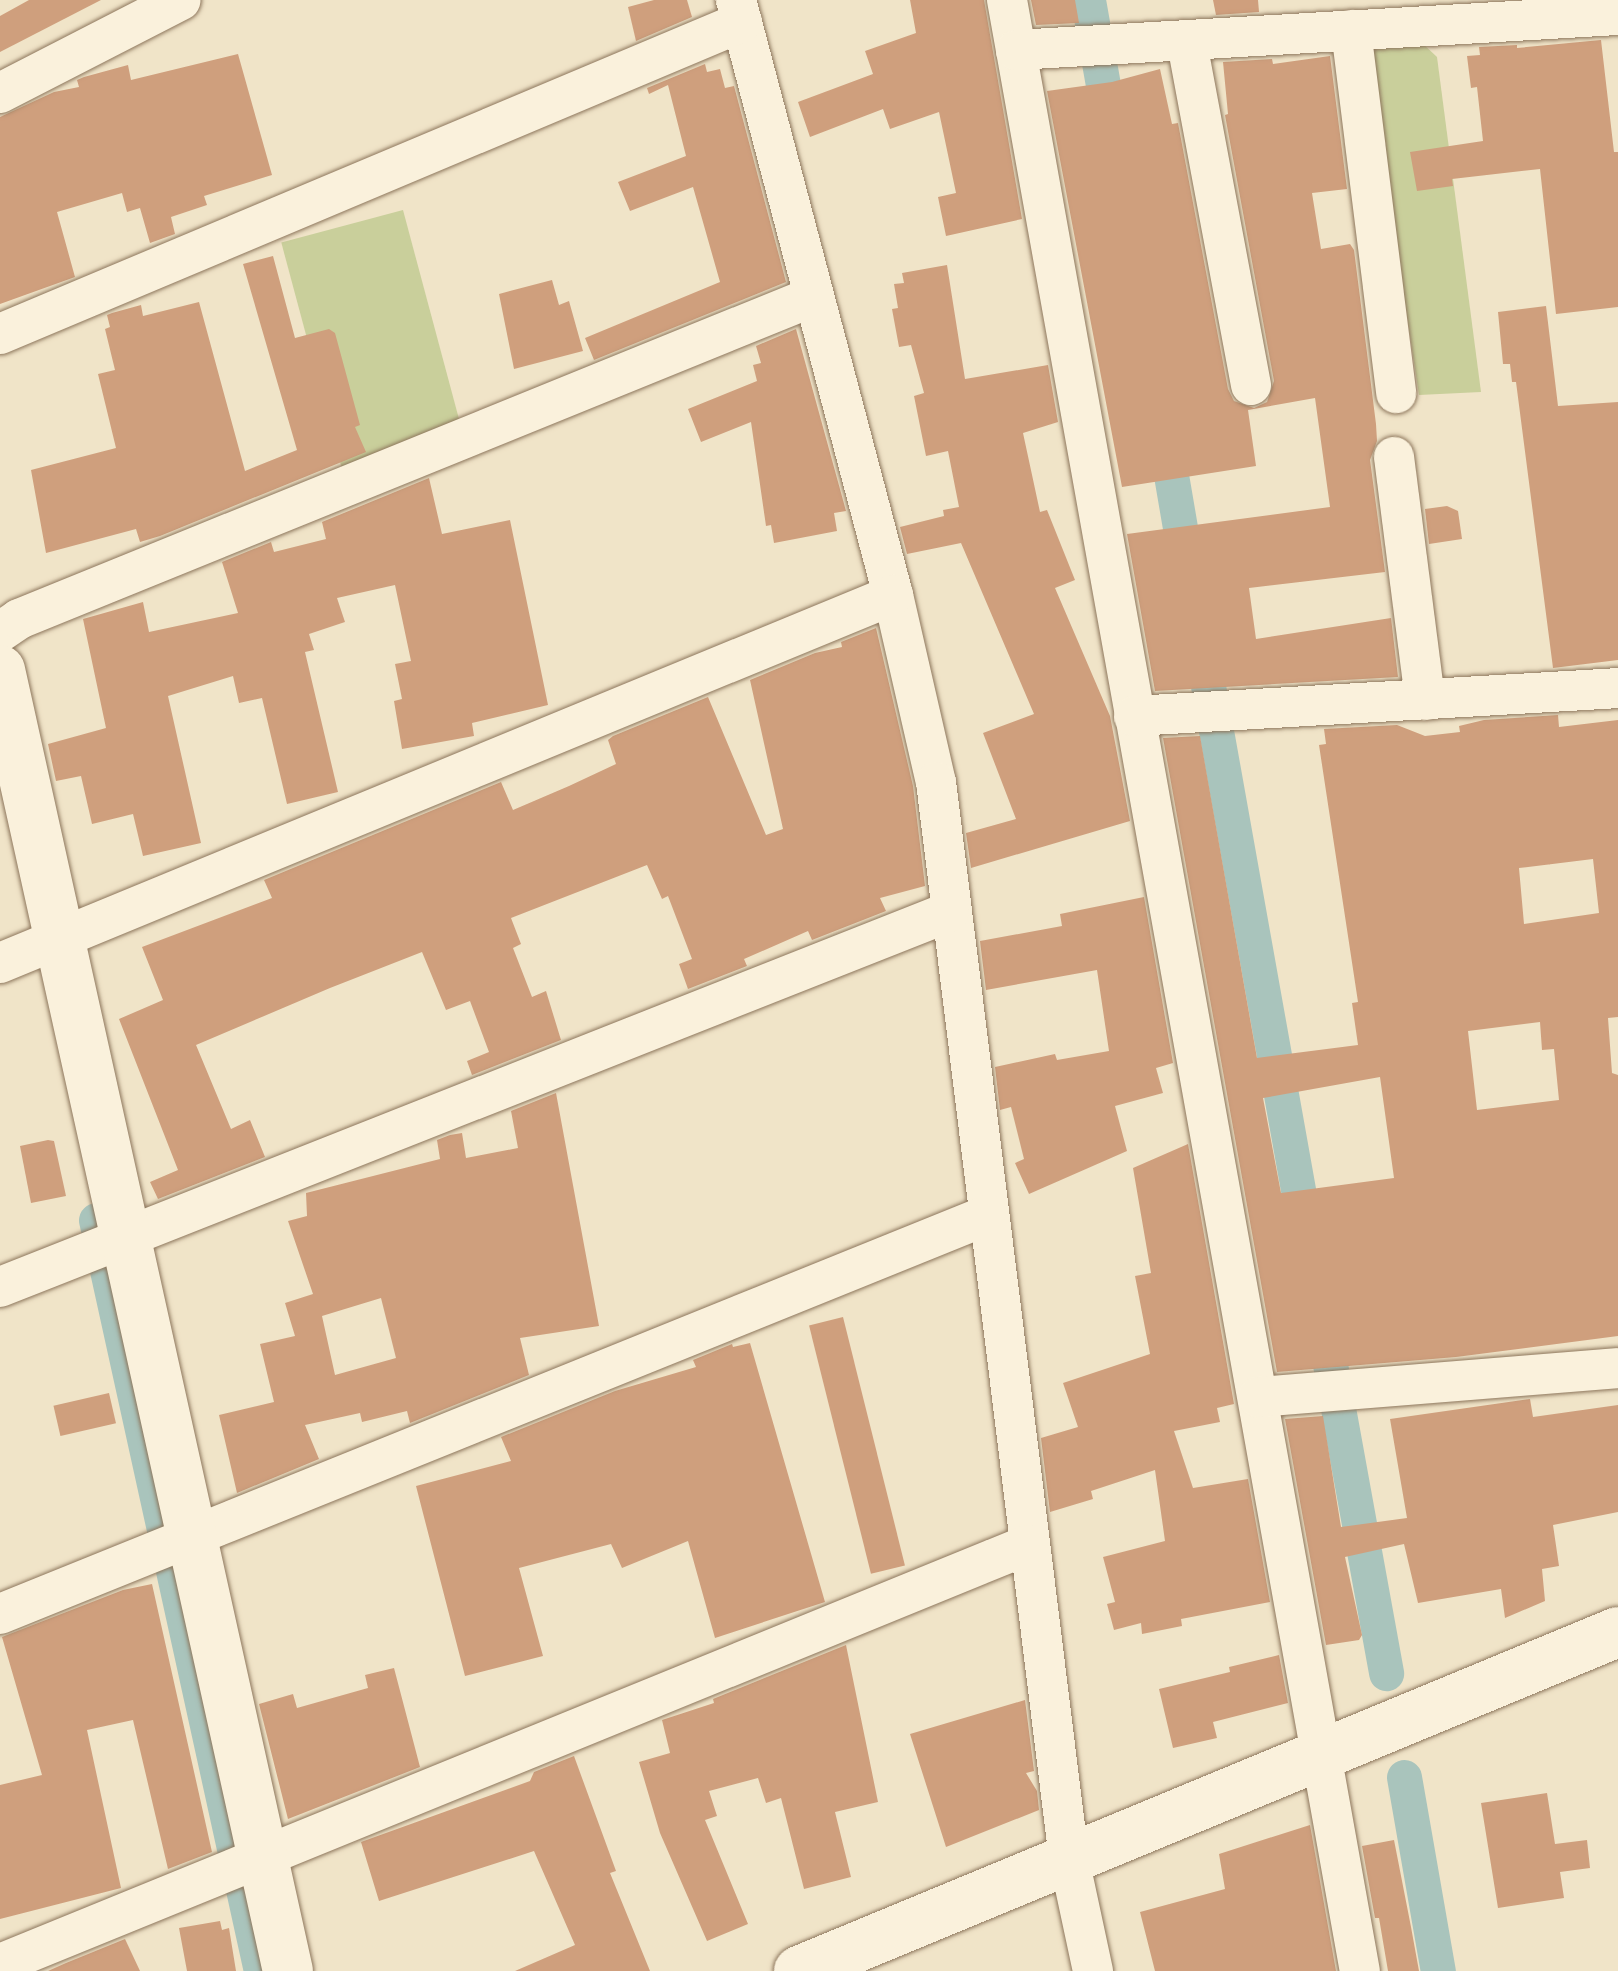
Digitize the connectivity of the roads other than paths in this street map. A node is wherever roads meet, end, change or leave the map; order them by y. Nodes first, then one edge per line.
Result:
1 (181, 0) edge
2 (1007, 0) edge
3 (739, 11) edge
4 (1618, 15) edge
5 (1351, 30) junction
6 (1187, 43) junction
7 (1016, 50) junction
8 (0, 93) edge
9 (812, 298) junction
10 (0, 334) edge
11 (1251, 385) dead end
12 (1396, 393) dead end
13 (1394, 456) dead end
14 (894, 595) junction
15 (0, 632) edge
16 (0, 670) edge
17 (1618, 688) edge
18 (1425, 700) junction
19 (1134, 716) junction
20 (948, 912) junction
21 (60, 939) junction
22 (0, 963) edge
23 (988, 1215) junction
24 (126, 1236) junction
25 (0, 1286) edge
26 (1618, 1368) edge
27 (1258, 1398) junction
28 (195, 1536) junction
29 (1028, 1545) junction
30 (0, 1614) edge
31 (1618, 1632) edge
32 (1322, 1757) junction
33 (263, 1858) junction
34 (1069, 1859) junction
35 (0, 1964) edge
36 (288, 1971) edge
37 (799, 1971) edge
38 (1093, 1971) edge
39 (1360, 1971) edge

1 - 8 street
2 - 7 street
3 - 9 street
3 - 10 street
4 - 5 street
5 - 6 street
5 - 12 street
6 - 7 street
6 - 11 street
7 - 19 street
9 - 14 street
9 - 15 street
13 - 18 street
14 - 20 street
14 - 21 street
16 - 21 street
17 - 18 street
18 - 19 street
19 - 27 street
20 - 23 street
20 - 24 street
21 - 22 street
21 - 24 street
23 - 28 street
23 - 29 street
24 - 25 street
24 - 28 street
26 - 27 street
27 - 32 street
28 - 30 street
28 - 33 street
29 - 33 street
29 - 34 street
31 - 32 street
32 - 34 street
32 - 39 street
33 - 35 street
33 - 36 street
34 - 37 street
34 - 38 street

